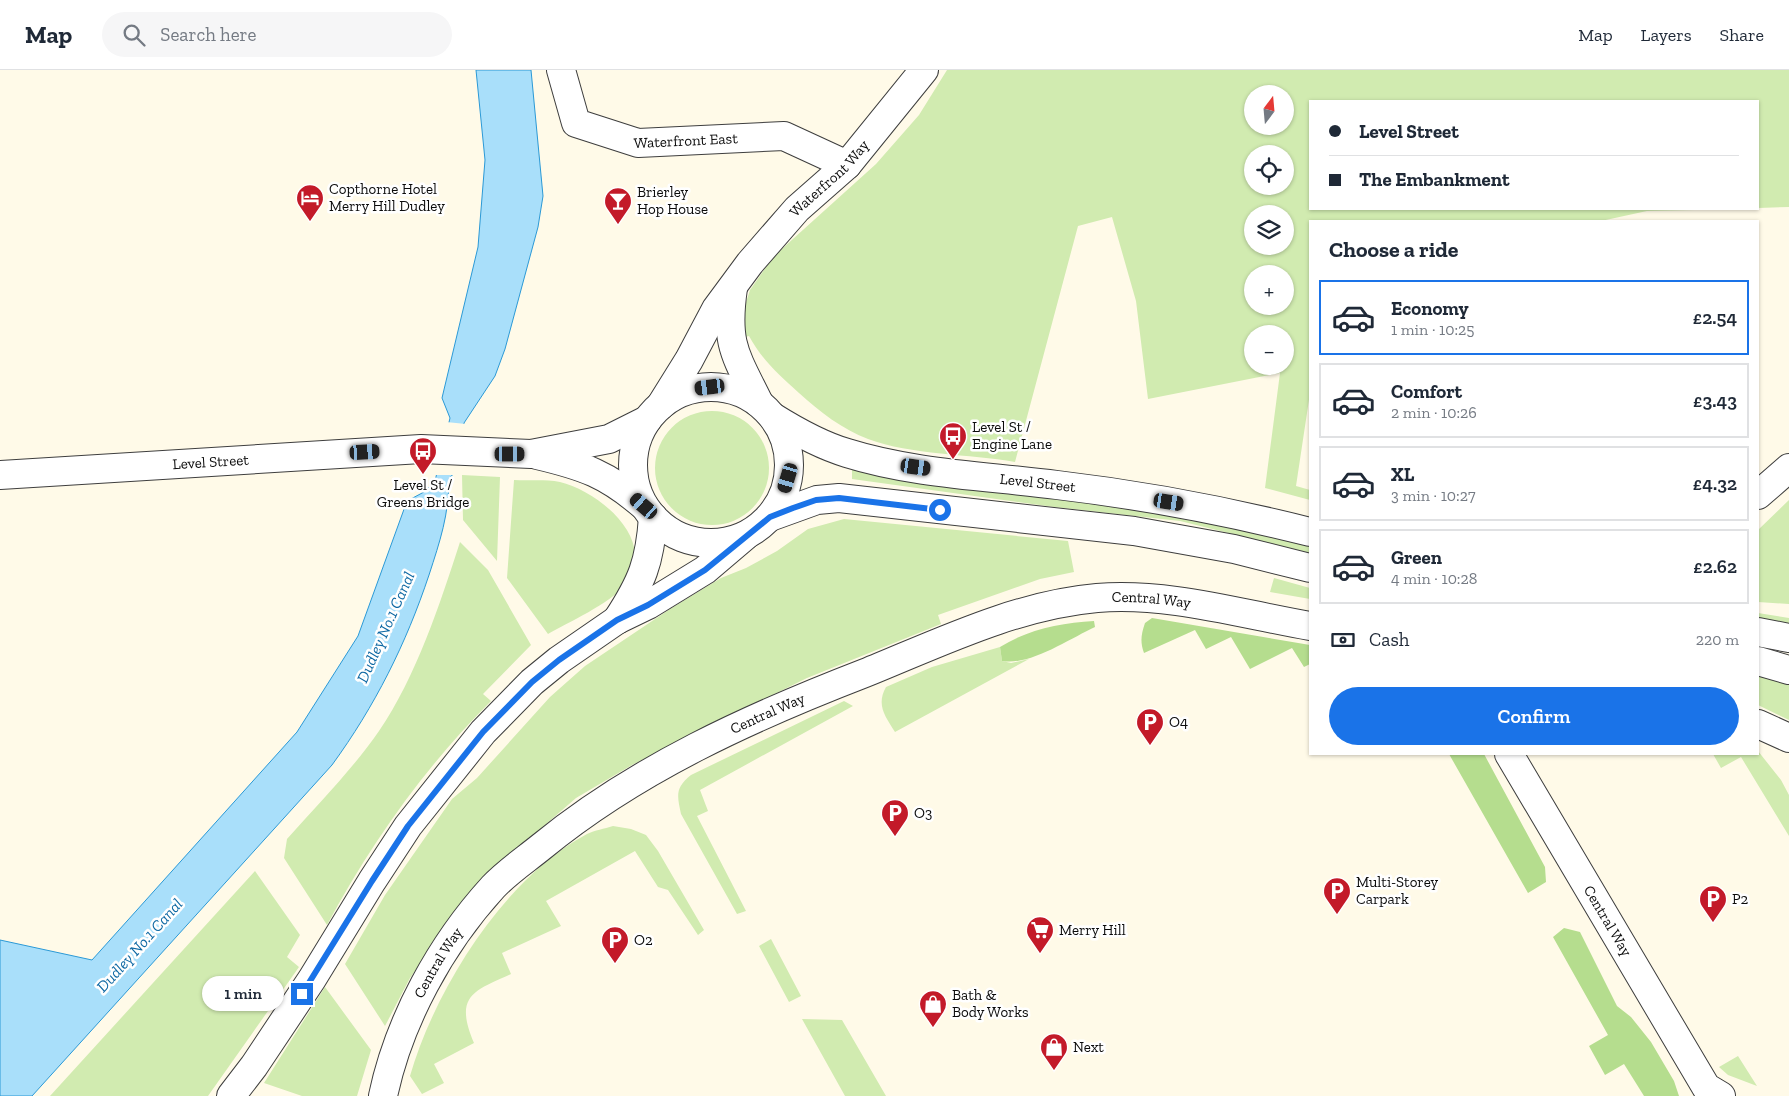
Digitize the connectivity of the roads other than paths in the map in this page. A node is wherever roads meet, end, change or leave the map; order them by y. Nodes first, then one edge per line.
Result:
1 (561, 70) edge
2 (924, 70) edge
3 (847, 165) junction
4 (734, 286) junction
5 (766, 410) junction
6 (654, 413) junction
7 (531, 454) junction
8 (1789, 468) edge
9 (0, 476) edge
10 (1759, 493) edge
11 (648, 511) junction
12 (770, 517) junction
13 (1309, 532) edge
14 (745, 536) junction
15 (1309, 568) edge
16 (617, 620) junction
17 (1309, 626) edge
18 (1759, 632) edge
19 (1789, 638) edge
20 (1759, 661) edge
21 (1789, 670) edge
22 (1759, 724) edge
23 (1789, 738) edge
24 (1510, 755) edge
25 (1711, 1093) edge
26 (231, 1096) edge
27 (383, 1096) edge

1 - 3 street, Waterfront East
2 - 3 street, Waterfront Way
3 - 4 street, Waterfront Way
4 - 5 street, Waterfront Way
4 - 6 street, Waterfront Way
5 - 6 street
5 - 12 street
5 - 13 street, Level Street
6 - 7 street
6 - 11 street
7 - 9 street, Level Street
7 - 11 street
8 - 10 street
11 - 14 street
11 - 16 street
12 - 14 street
12 - 15 street
14 - 16 street
16 - 26 street
17 - 27 street, Central Way
18 - 19 street
20 - 21 street
22 - 23 street
24 - 25 street, Central Way

